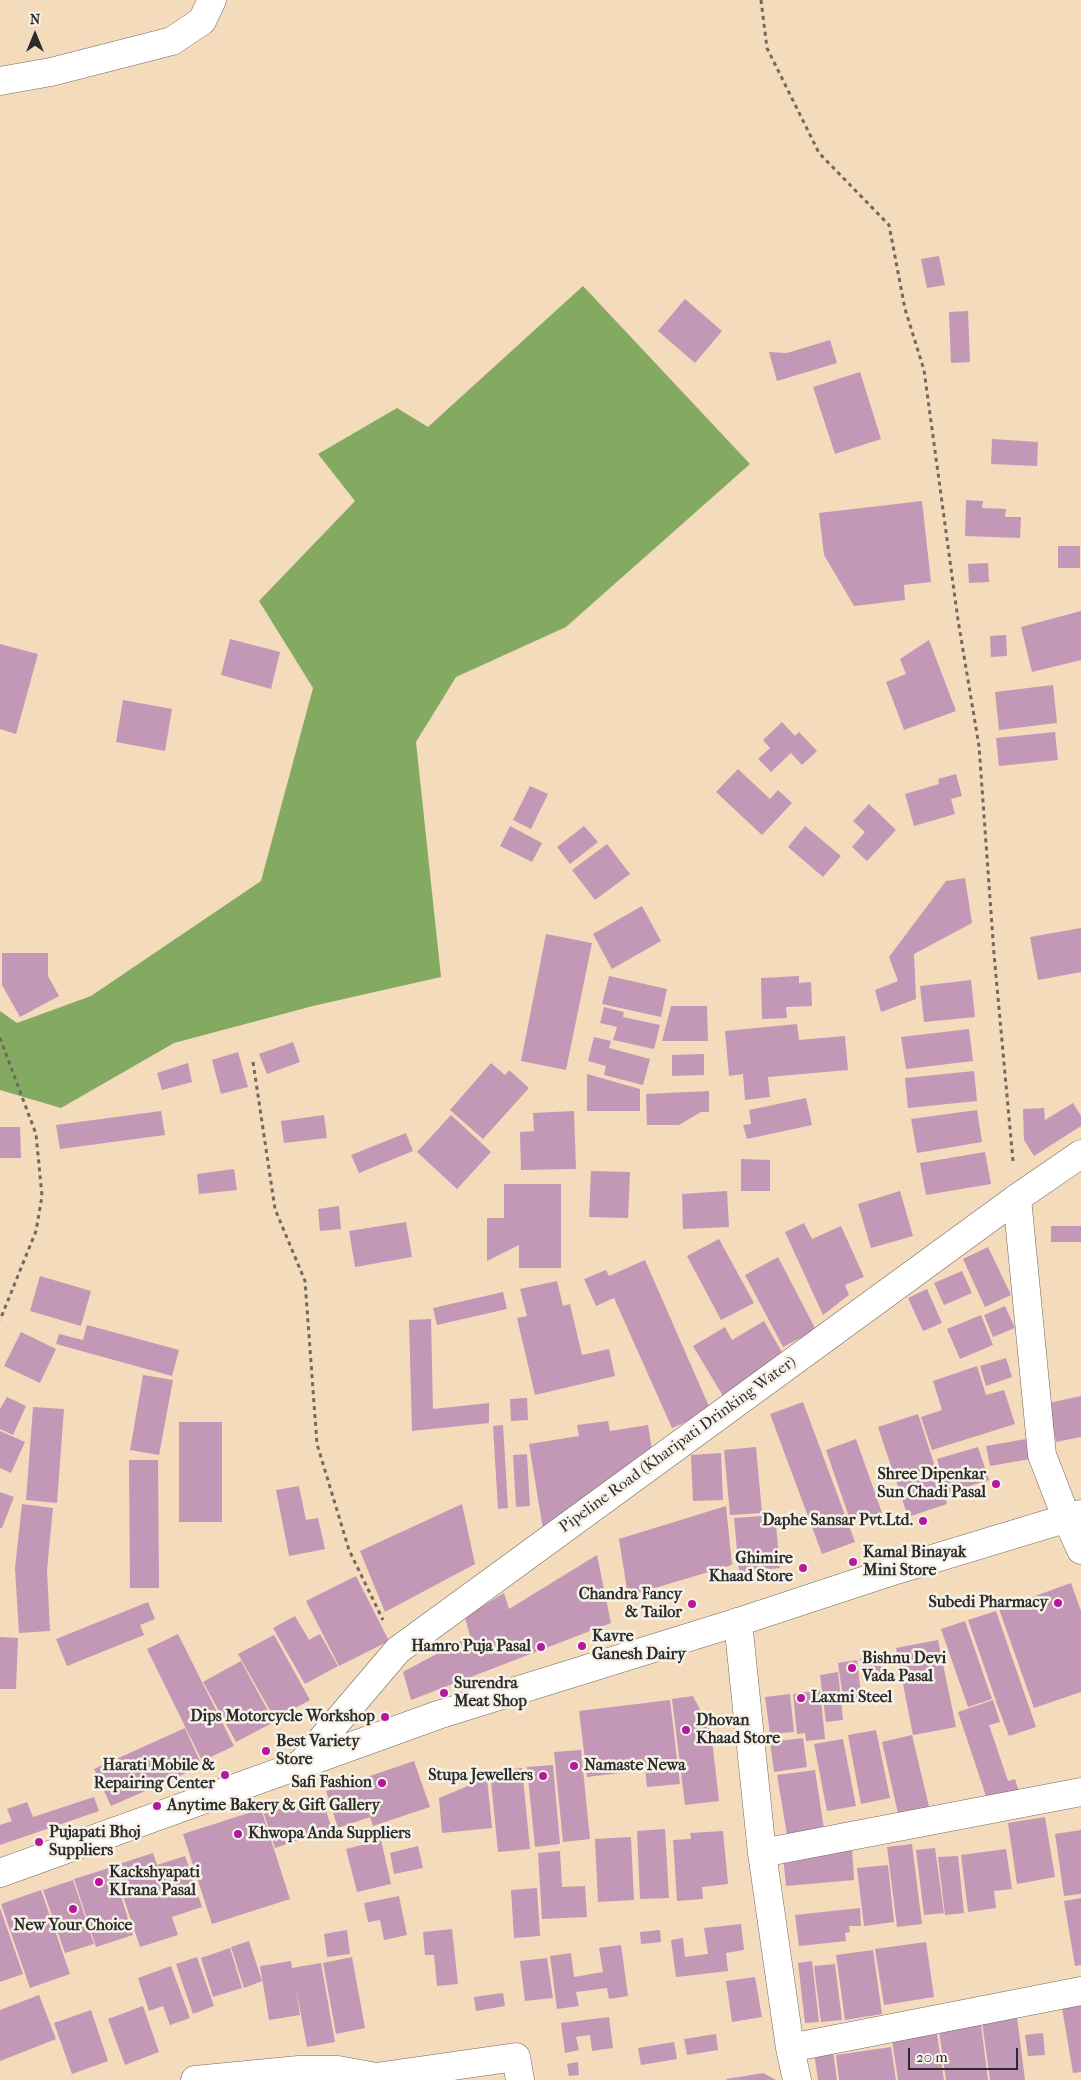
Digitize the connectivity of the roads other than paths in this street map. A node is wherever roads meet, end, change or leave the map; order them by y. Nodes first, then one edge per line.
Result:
1 (212, 0) edge
2 (0, 81) edge
3 (1081, 1154) edge
4 (1017, 1198) junction
5 (1074, 1516) edge
6 (1081, 1550) edge
7 (738, 1622) junction
8 (301, 1764) junction
9 (1081, 1792) edge
10 (762, 1852) junction
11 (0, 1873) edge
12 (1081, 1991) edge
13 (790, 2048) junction
14 (376, 2078) edge
15 (195, 2080) edge
16 (520, 2080) edge
17 (797, 2080) edge

1 - 2 street
3 - 4 street, Pipeline Road (Kharipati Drinking Water)
4 - 5 street
4 - 8 street, Pipeline Road (Kharipati Drinking Water)
5 - 6 street
5 - 7 street
7 - 8 street
7 - 10 street
8 - 11 street
9 - 10 street
10 - 13 street
12 - 13 street
13 - 17 street
14 - 15 street
14 - 16 street

